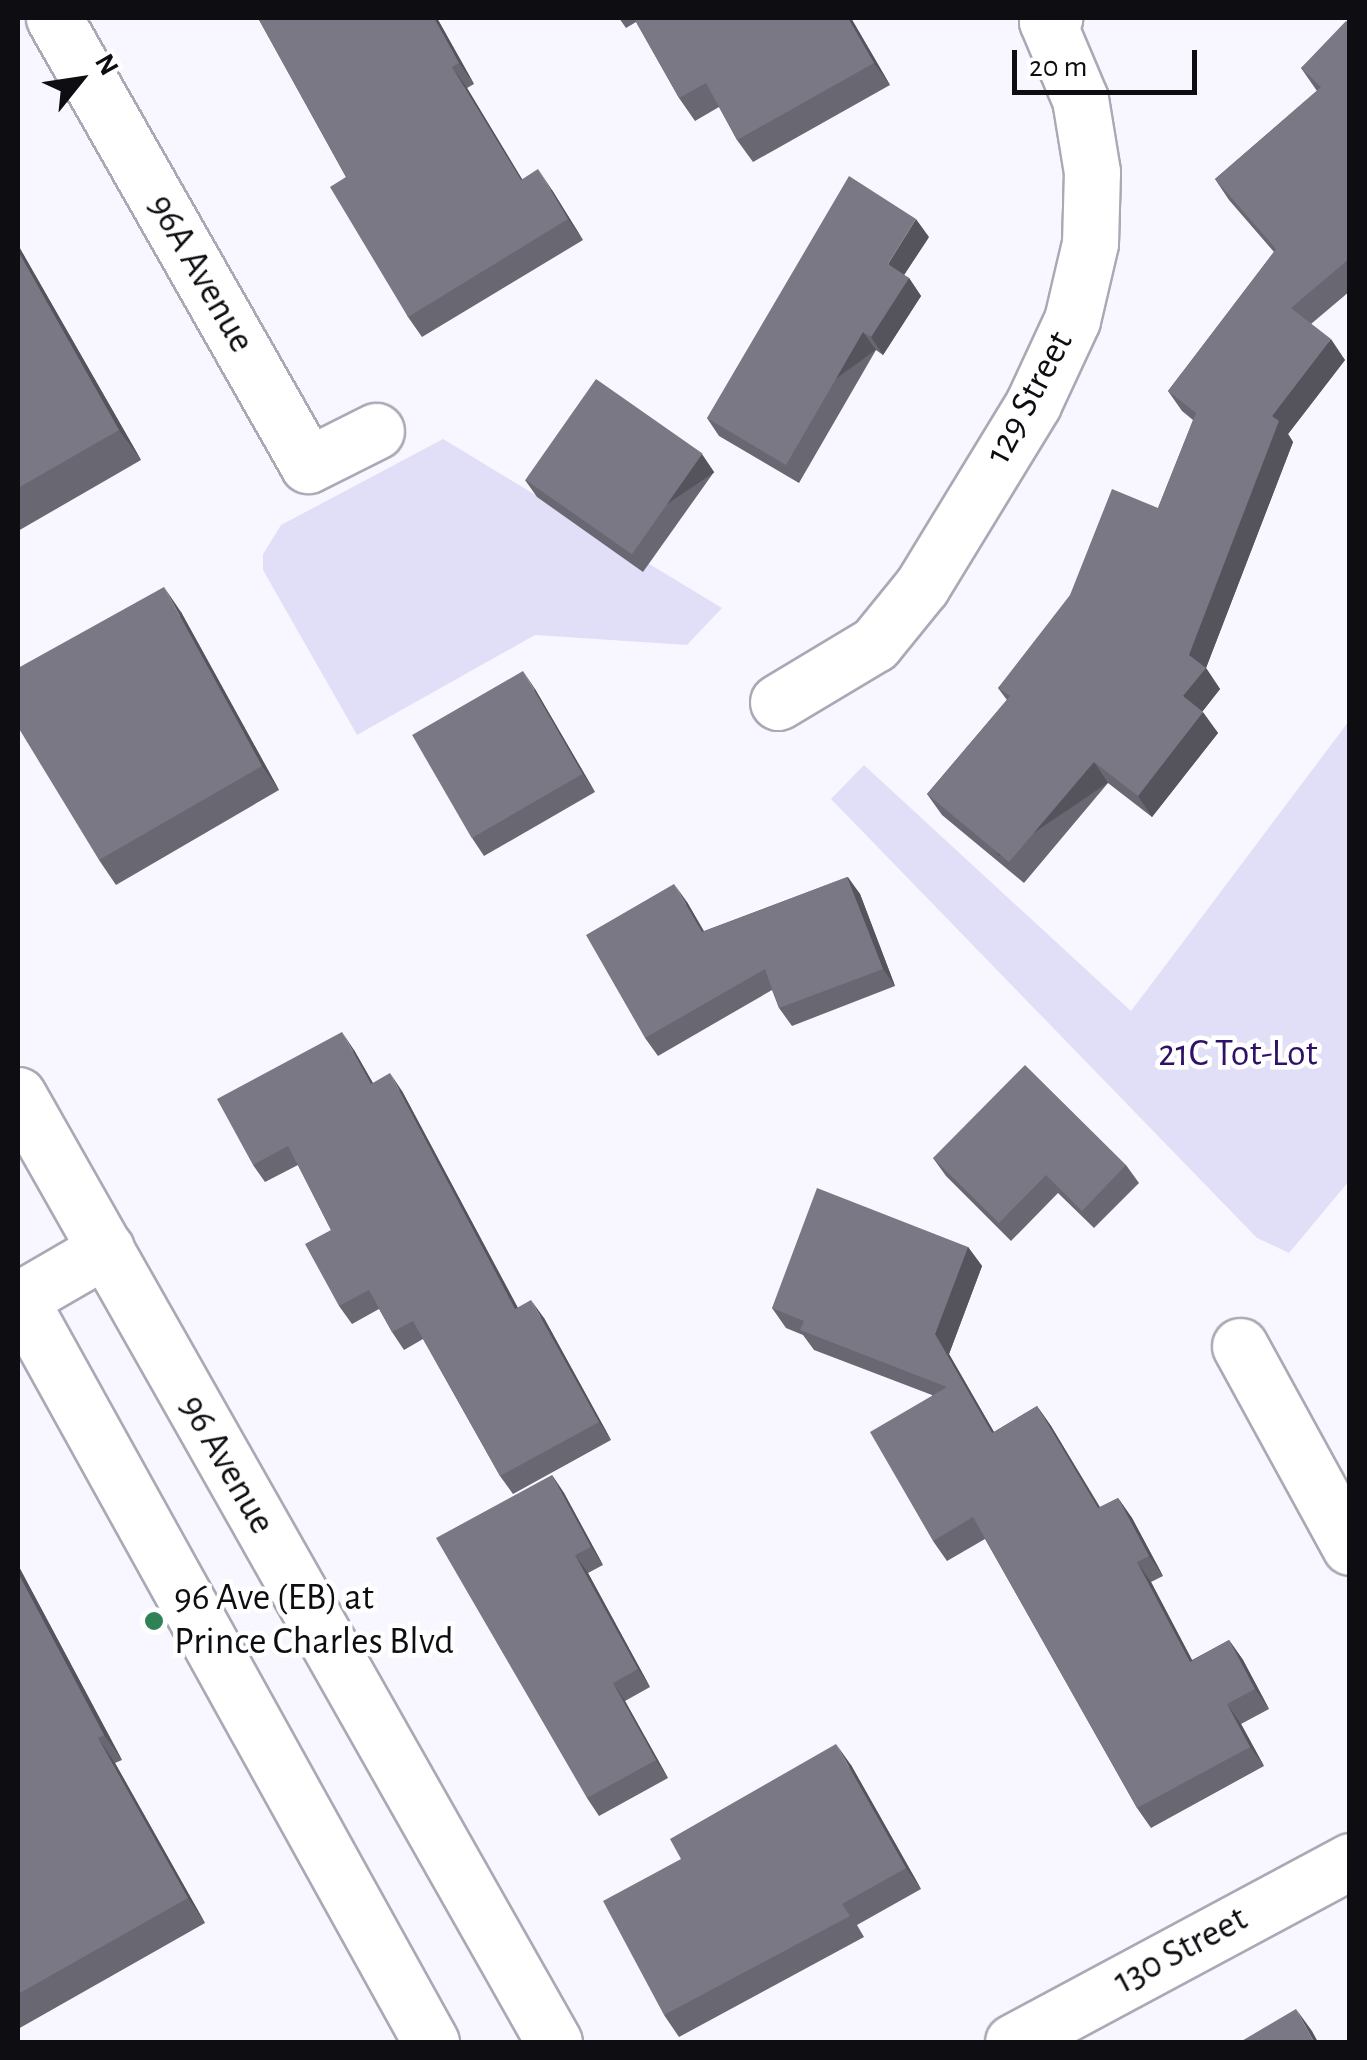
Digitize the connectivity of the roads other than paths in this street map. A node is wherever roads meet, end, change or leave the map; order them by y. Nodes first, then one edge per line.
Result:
1 (54, 18) edge
2 (1048, 19) edge
3 (376, 431) dead end
4 (778, 702) dead end
5 (18, 1095) edge
6 (106, 1249) junction
7 (18, 1298) edge
8 (1240, 1346) dead end
9 (1350, 1547) edge
10 (1350, 1861) edge
11 (431, 2042) edge
12 (554, 2042) edge
13 (1013, 2042) edge

1 - 3 street, 96A Avenue
2 - 4 street, 129 Street
5 - 6 street, 96 Avenue
6 - 7 street
6 - 12 street, 96 Avenue
7 - 11 street
8 - 9 street
10 - 13 street, 130 Street

